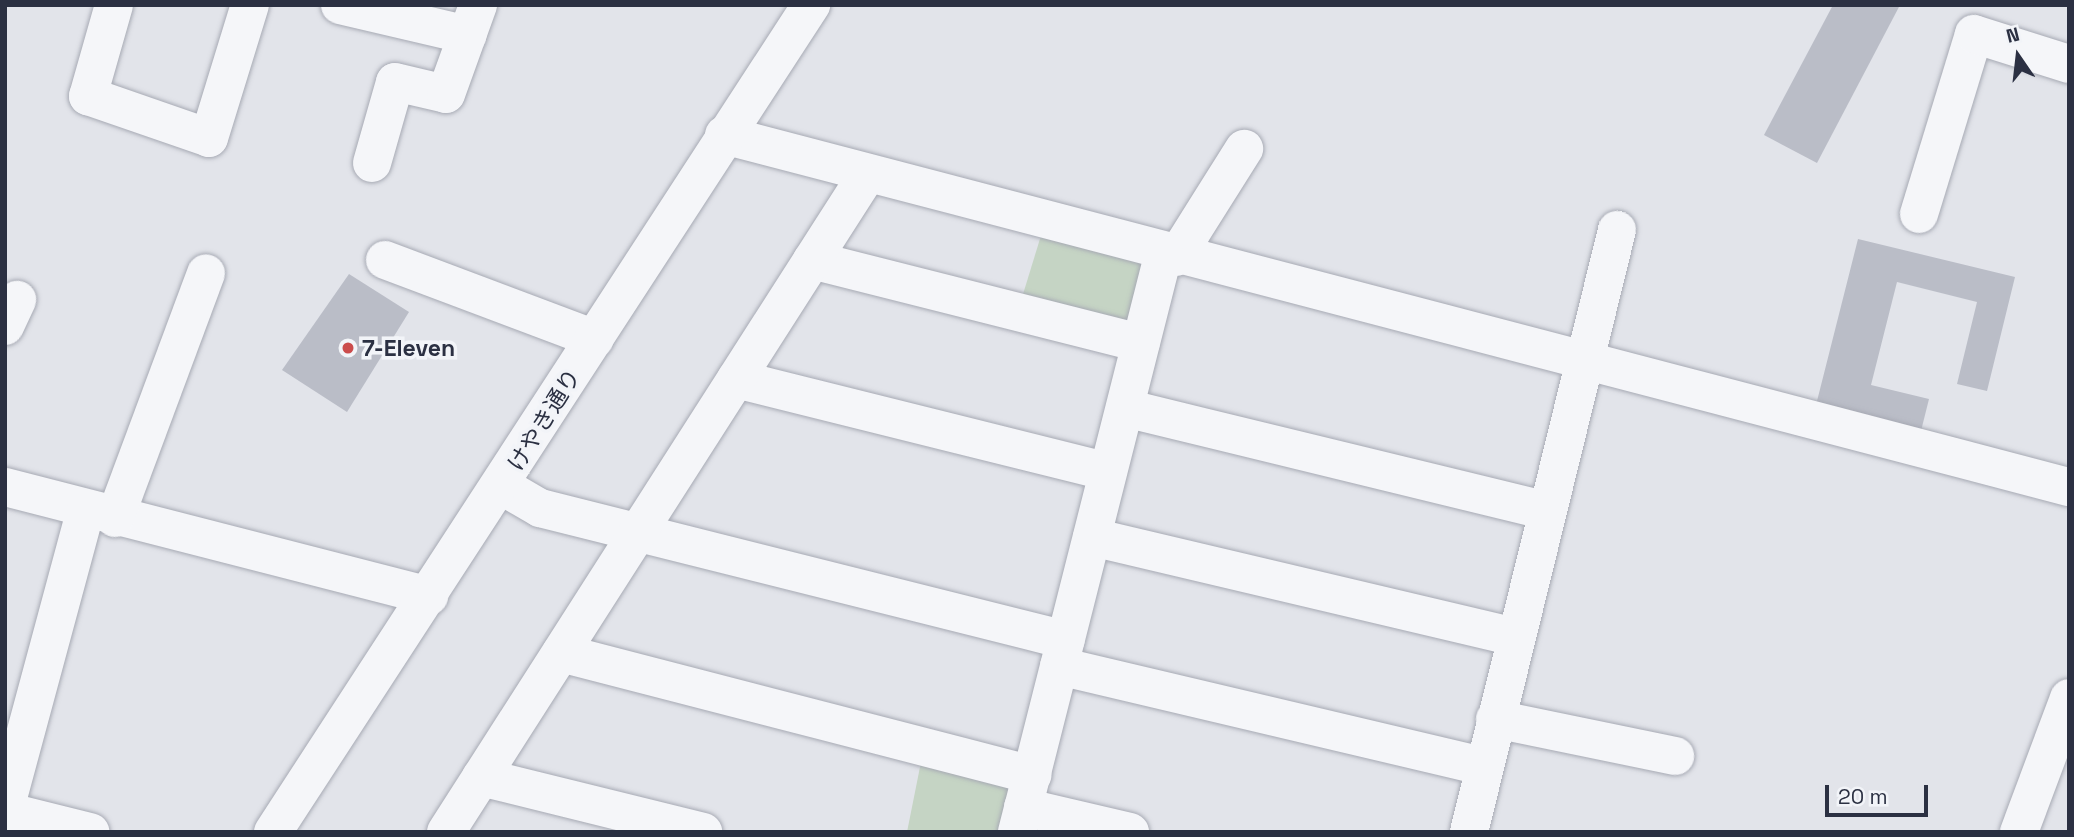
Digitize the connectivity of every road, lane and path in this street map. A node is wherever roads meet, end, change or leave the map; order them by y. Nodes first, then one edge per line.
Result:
1 (114, 5) edge
2 (250, 5) edge
3 (340, 5) edge
4 (811, 5) edge
5 (473, 20) edge
6 (2069, 64) edge
7 (724, 135) junction
8 (1244, 149) dead end
9 (372, 163) dead end
10 (866, 176) junction
11 (1919, 214) dead end
12 (1617, 230) dead end
13 (1170, 254) junction
14 (385, 260) dead end
15 (811, 260) junction
16 (206, 273) dead end
17 (595, 339) junction
18 (1141, 343) junction
19 (1584, 364) junction
20 (736, 379) junction
21 (1125, 408) junction
22 (1108, 472) junction
23 (502, 486) junction
24 (5, 487) edge
25 (2069, 487) edge
26 (1547, 511) junction
27 (101, 514) junction
28 (640, 530) junction
29 (1092, 537) junction
30 (429, 596) junction
31 (1516, 637) junction
32 (561, 653) junction
33 (1063, 653) junction
34 (2067, 710) edge
35 (1495, 719) junction
36 (1675, 756) dead end
37 (1483, 766) junction
38 (481, 777) junction
39 (1024, 804) edge
40 (5, 810) edge
41 (90, 832) edge
42 (273, 832) edge
43 (446, 832) edge
44 (703, 832) edge
45 (1130, 832) edge
46 (1469, 832) edge
47 (2020, 832) edge

1 - 2 street
3 - 5 street
4 - 7 street, けやき通り
5 - 9 street
6 - 11 street
7 - 10 street
7 - 17 street, けやき通り
8 - 13 street
10 - 13 street
10 - 15 street
12 - 19 street
13 - 18 street
13 - 19 street
14 - 17 street
15 - 18 street
15 - 20 street
16 - 27 street
17 - 23 street, けやき通り
18 - 21 street
19 - 25 street
19 - 26 street
20 - 22 street
20 - 28 street
21 - 22 street
21 - 26 street
22 - 29 street
23 - 28 street
23 - 30 street, けやき通り
24 - 27 street
26 - 31 street
27 - 30 street
27 - 40 street
28 - 32 street
28 - 33 street
29 - 31 street
29 - 33 street
30 - 42 street, けやき通り
31 - 35 street
32 - 38 street
32 - 39 street
33 - 37 street
33 - 39 street
34 - 47 street
35 - 36 street
35 - 37 street
37 - 46 street
38 - 43 street
38 - 44 street
39 - 45 street
40 - 41 street

